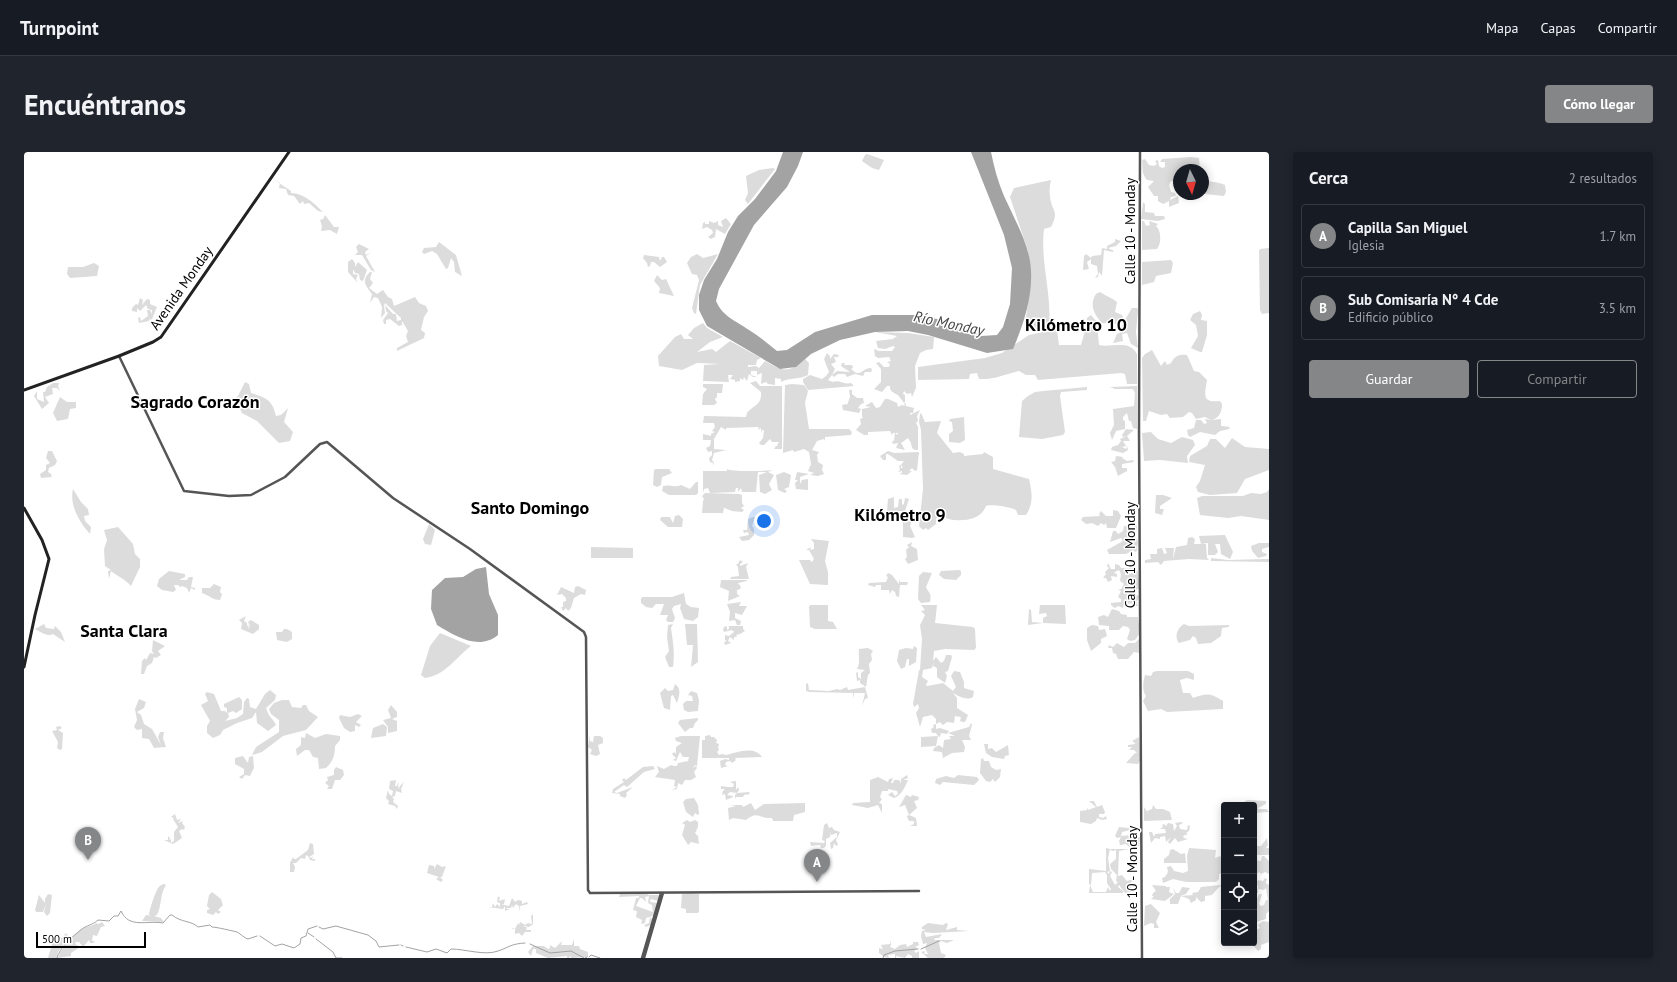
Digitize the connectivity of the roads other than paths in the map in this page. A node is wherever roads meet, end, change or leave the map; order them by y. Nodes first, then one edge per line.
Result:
1 (289, 152) edge
2 (1140, 152) edge
3 (119, 356) junction
4 (24, 390) edge
5 (24, 508) edge
6 (24, 667) edge
7 (919, 891) dead end
8 (662, 893) junction
9 (643, 958) edge
10 (1142, 958) edge

1 - 3 main road, Avenida Monday
2 - 10 street, Calle 10 - Monday
3 - 4 main road, Avenida Monday
3 - 8 street
5 - 6 main road
7 - 8 street
8 - 9 street

